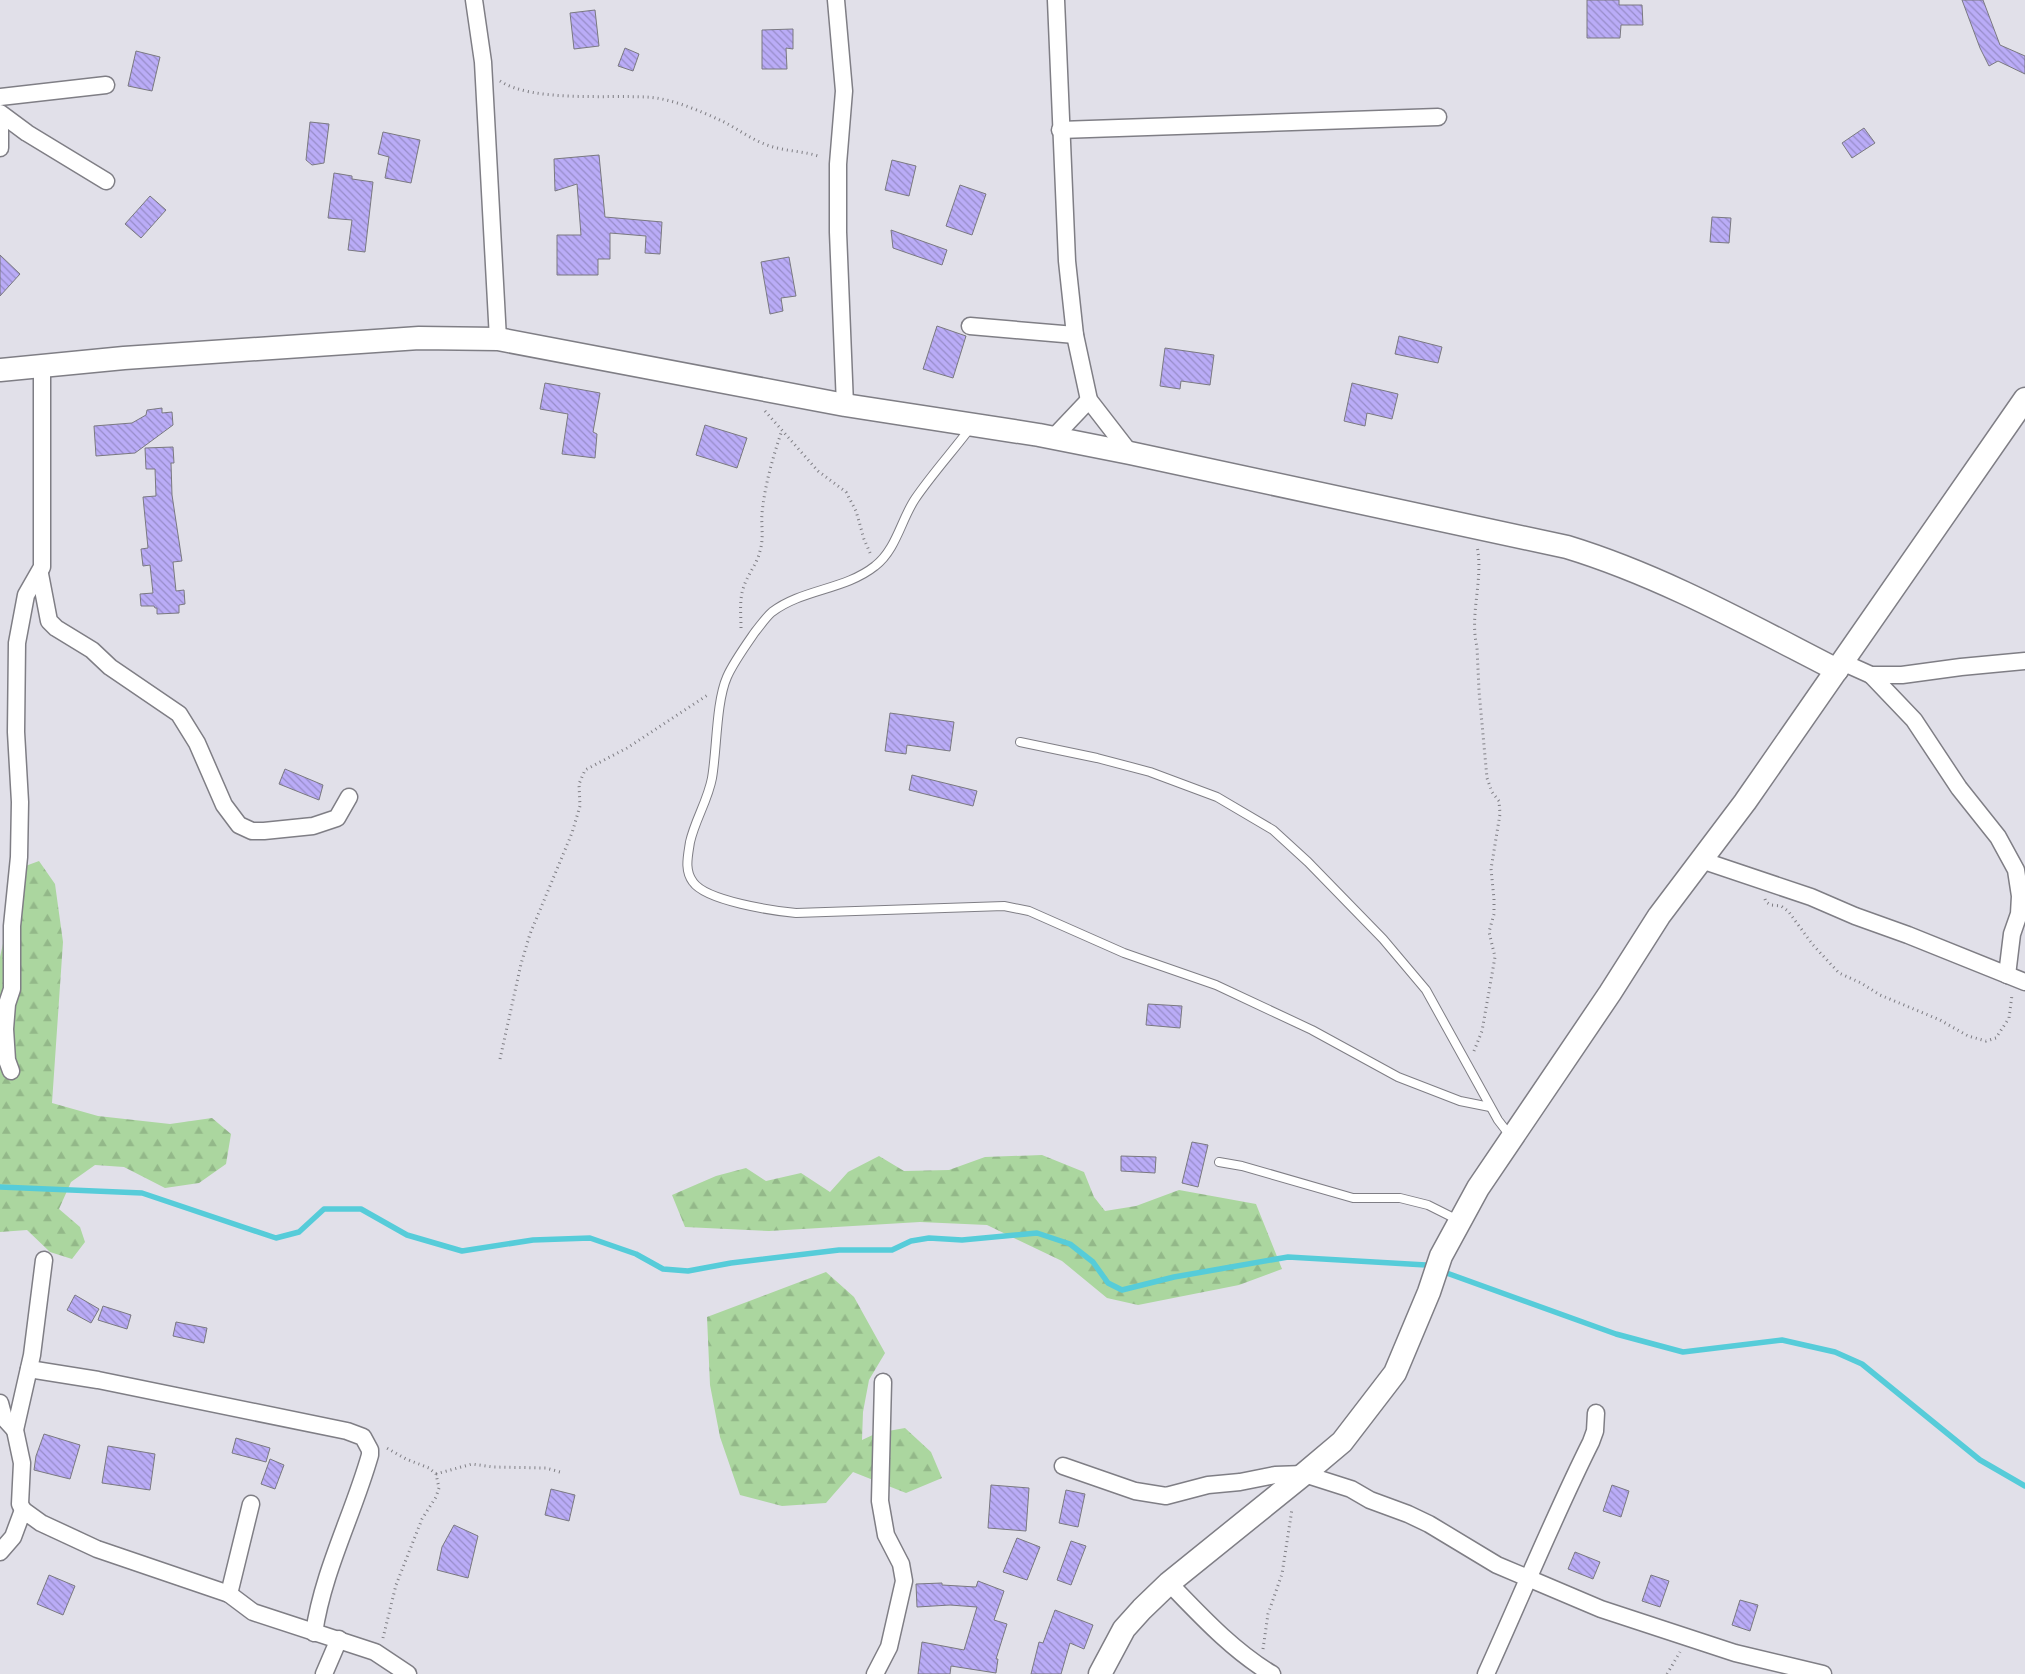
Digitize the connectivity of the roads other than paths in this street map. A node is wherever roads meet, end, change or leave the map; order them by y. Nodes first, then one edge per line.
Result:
1 (474, 0) edge
2 (836, 0) edge
3 (1056, 0) edge
4 (106, 85) dead end
5 (0, 97) edge
6 (0, 113) edge
7 (1438, 116) dead end
8 (0, 125) edge
9 (1060, 130) junction
10 (0, 148) edge
11 (106, 180) dead end
12 (970, 326) dead end
13 (1075, 335) junction
14 (498, 339) junction
15 (42, 366) junction
16 (0, 370) edge
17 (2025, 399) edge
18 (1089, 400) junction
19 (845, 405) junction
20 (973, 425) junction
21 (1053, 438) junction
22 (1130, 453) junction
23 (40, 574) junction
24 (2025, 661) edge
25 (1839, 666) junction
26 (1871, 674) junction
27 (1020, 742) dead end
28 (349, 797) dead end
29 (1701, 860) junction
30 (2016, 978) edge
31 (11, 1071) dead end
32 (1490, 1107) junction
33 (1512, 1138) junction
34 (1219, 1162) dead end
35 (1460, 1221) junction
36 (44, 1260) dead end
37 (29, 1369) junction
38 (883, 1382) dead end
39 (0, 1403) edge
40 (1596, 1413) dead end
41 (15, 1430) junction
42 (1063, 1466) dead end
43 (1298, 1479) junction
44 (251, 1504) dead end
45 (23, 1510) junction
46 (0, 1552) edge
47 (1529, 1579) junction
48 (1169, 1582) junction
49 (228, 1594) junction
50 (314, 1632) junction
51 (339, 1639) junction
52 (1266, 1670) edge
53 (324, 1674) edge
54 (408, 1674) edge
55 (875, 1674) edge
56 (1100, 1674) edge
57 (1486, 1674) edge
58 (1823, 1674) edge

1 - 14 street
2 - 19 street
3 - 9 street
4 - 5 street
6 - 11 street
7 - 9 street
8 - 10 street
9 - 13 street
12 - 13 street
13 - 18 street
14 - 15 street
14 - 19 street
15 - 16 street
15 - 23 street
17 - 25 street
18 - 21 street
18 - 22 street
19 - 20 street
20 - 21 street
20 - 32 lane
21 - 22 street
22 - 25 street
23 - 28 street
23 - 31 street
24 - 26 street
25 - 26 street
25 - 29 street
26 - 30 street
27 - 32 lane
29 - 30 street
29 - 33 street
32 - 33 lane
33 - 35 street
34 - 35 lane
35 - 43 street
36 - 37 street
37 - 41 street
37 - 50 street
38 - 55 street
39 - 41 street
40 - 47 street
41 - 45 street
42 - 43 street
43 - 47 street
43 - 48 street
44 - 49 street
45 - 46 street
45 - 49 street
47 - 57 street
47 - 58 street
48 - 52 street
48 - 56 street
49 - 50 street
50 - 51 street
51 - 53 street
51 - 54 street

